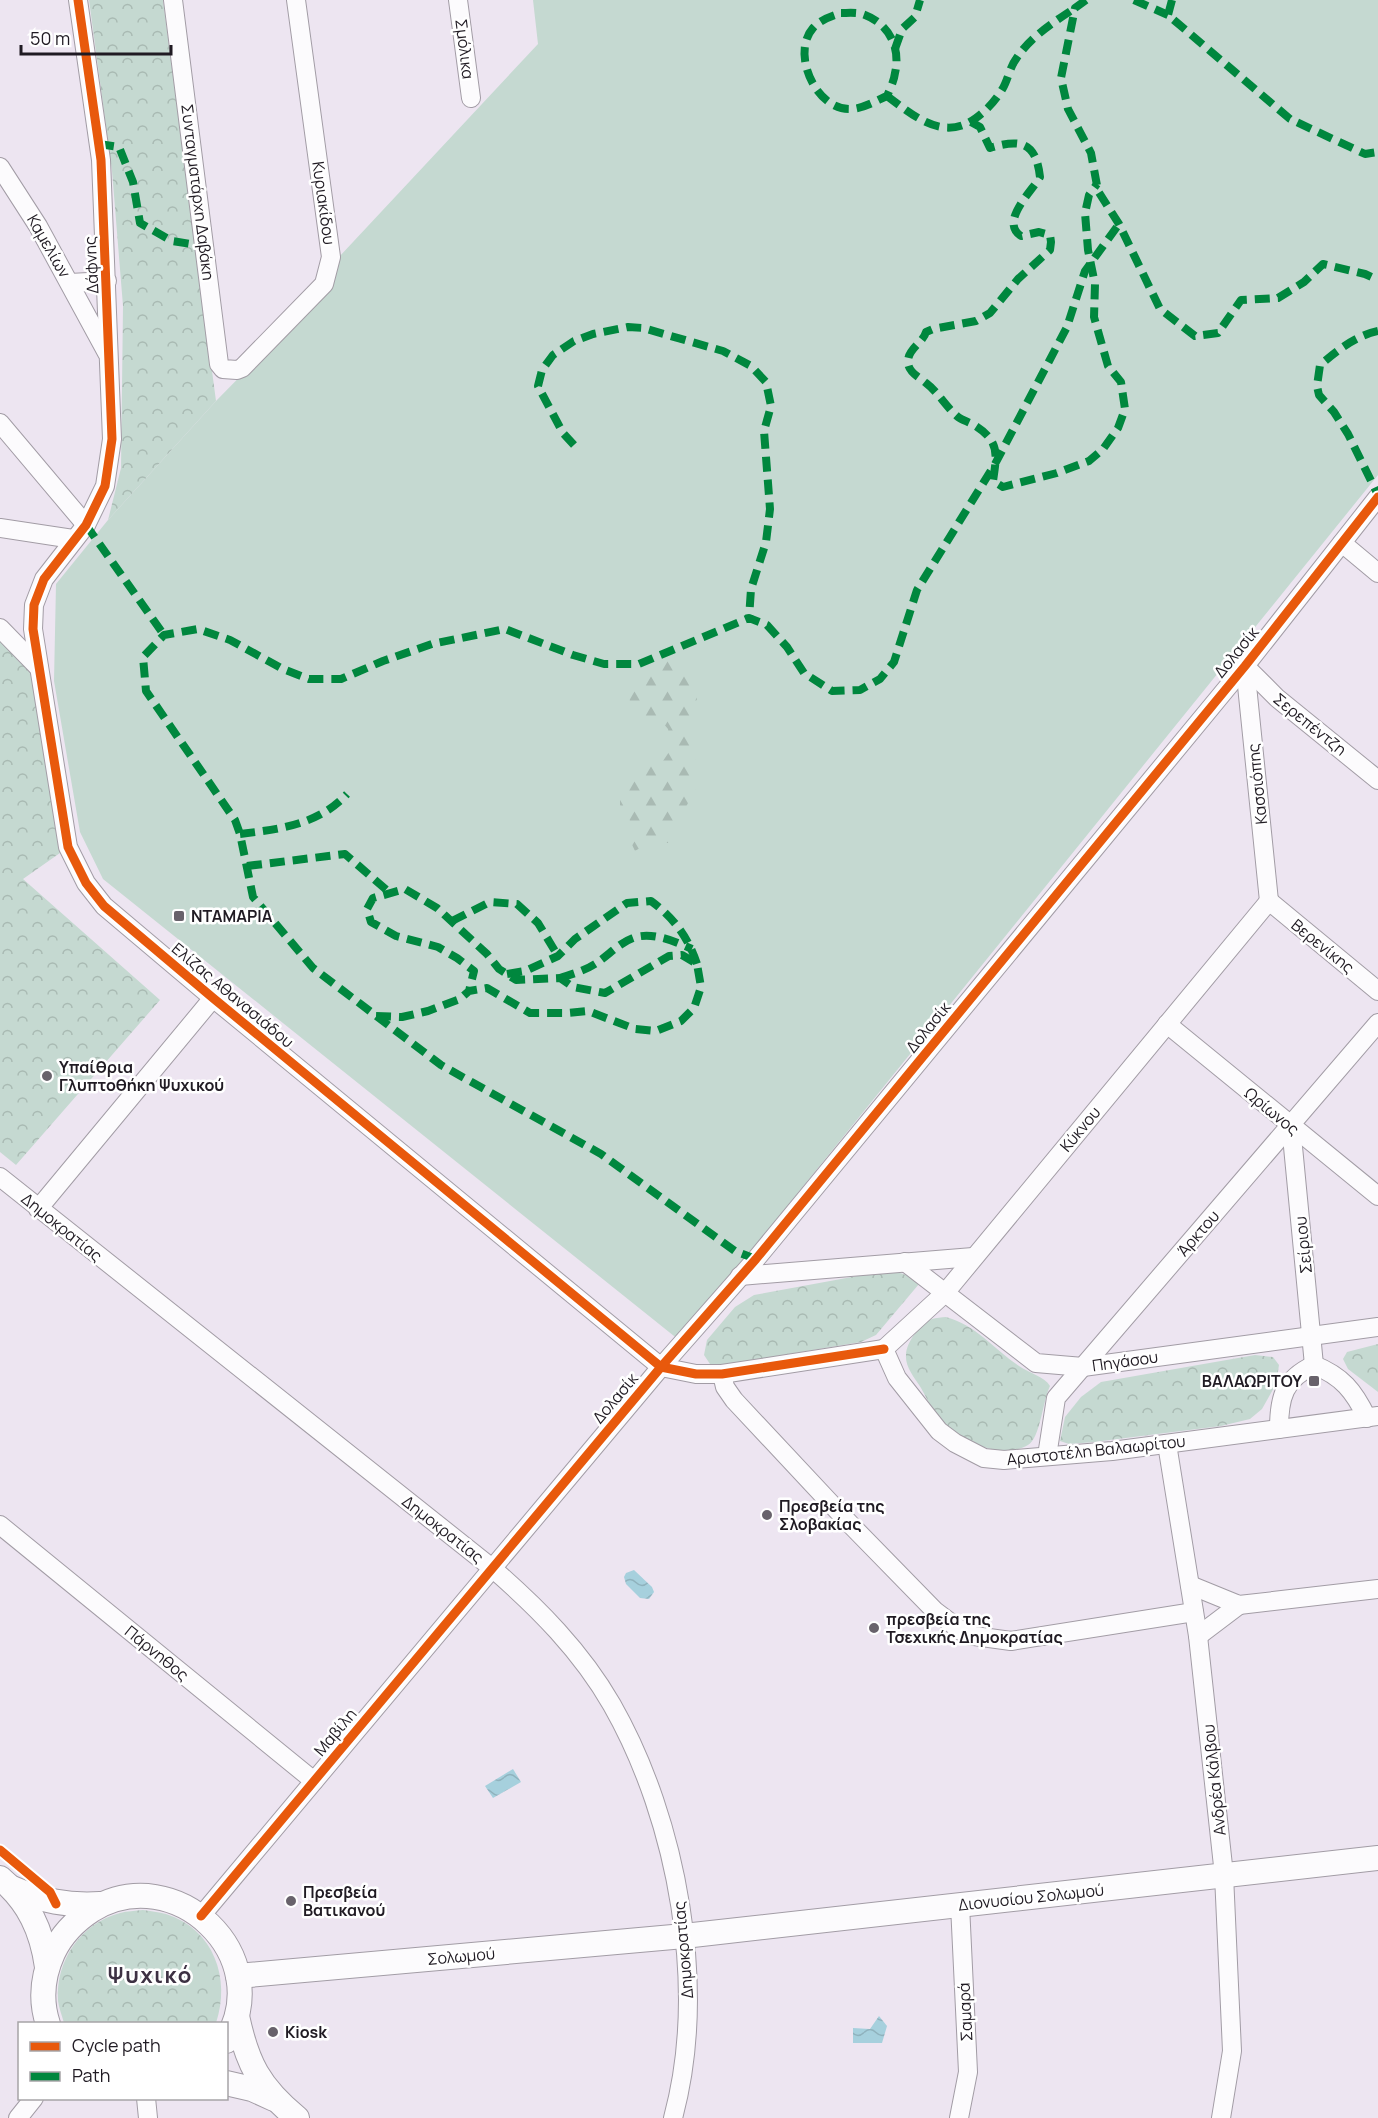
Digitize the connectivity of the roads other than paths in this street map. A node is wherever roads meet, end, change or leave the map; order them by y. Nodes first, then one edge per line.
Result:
1 (78, 0) edge
2 (173, 0) edge
3 (296, 0) edge
4 (458, 0) edge
5 (471, 98) dead end
6 (0, 168) edge
7 (107, 281) junction
8 (70, 283) junction
9 (110, 358) junction
10 (237, 370) joint
11 (0, 423) edge
12 (1378, 497) edge
13 (86, 525) junction
14 (0, 528) edge
15 (74, 539) junction
16 (1341, 543) junction
17 (1378, 573) edge
18 (0, 628) edge
19 (1245, 666) junction
20 (39, 668) junction
21 (1378, 780) edge
22 (1269, 901) junction
23 (1378, 991) edge
24 (213, 998) junction
25 (1378, 1023) edge
26 (1167, 1024) junction
27 (1291, 1126) junction
28 (0, 1178) edge
29 (1378, 1196) edge
30 (38, 1209) junction
31 (973, 1257) junction
32 (905, 1262) junction
33 (740, 1276) junction
34 (945, 1293) junction
35 (1378, 1327) edge
36 (1311, 1334) junction
37 (884, 1349) junction
38 (1314, 1365) junction
39 (661, 1366) junction
40 (1083, 1367) junction
41 (722, 1374) junction
42 (1372, 1417) edge
43 (1279, 1429) junction
44 (1167, 1444) junction
45 (1047, 1456) junction
46 (0, 1525) edge
47 (492, 1568) junction
48 (1190, 1585) junction
49 (1378, 1589) edge
50 (1239, 1605) junction
51 (1194, 1612) junction
52 (1198, 1636) junction
53 (314, 1781) junction
54 (1378, 1858) edge
55 (1224, 1875) junction
56 (6, 1883) edge
57 (102, 1904) junction
58 (960, 1905) junction
59 (201, 1916) junction
60 (684, 1936) junction
61 (47, 1967) junction
62 (238, 1976) junction
63 (237, 2016) junction
64 (47, 2022) edge
65 (228, 2036) edge
66 (228, 2083) edge
67 (274, 2099) junction
68 (32, 2100) edge
69 (146, 2100) edge
70 (18, 2118) edge
71 (148, 2118) edge
72 (297, 2118) edge
73 (672, 2118) edge
74 (959, 2118) edge
75 (1221, 2118) edge

1 - 7 street, Δάφνης
2 - 10 street, Συνταγματάρχη Δαβάκη
3 - 10 street, Κυριακίδου
4 - 5 street, Σμόλικα
6 - 8 street, Καμελίων
7 - 8 street
7 - 9 street, Δάφνης
8 - 9 street, Καμελίων
9 - 13 street, Δάφνης
11 - 13 street
12 - 16 street, Δολασίκ
13 - 15 street, Ελίζας Αθανασιάδου
14 - 15 street
15 - 20 street, Ελίζας Αθανασιάδου
16 - 17 street
16 - 19 street, Δολασίκ
18 - 20 street
19 - 21 street, Σερεπέντζη
19 - 22 street, Κασσιόπης
19 - 33 street, Δολασίκ
20 - 24 street, Ελίζας Αθανασιάδου
22 - 23 street, Βερενίκης
22 - 26 street, Κύκνου
24 - 30 street
24 - 39 street, Ελίζας Αθανασιάδου
25 - 27 street, Άρκτου
26 - 27 street, Ωρίωνος
26 - 31 street, Κύκνου
27 - 29 street, Ωρίωνος
27 - 36 street, Σείριου
27 - 40 street, Άρκτου
28 - 30 street, Δημοκρατίας
30 - 47 street, Δημοκρατίας
31 - 32 street
31 - 34 street, Κύκνου
32 - 33 street
32 - 34 street, Πηγάσου
33 - 39 street, Δολασίκ
34 - 37 street, Κύκνου
34 - 40 street, Πηγάσου
35 - 36 street, Πηγάσου
36 - 38 street, Σείριου
36 - 40 street, Πηγάσου
37 - 41 street
37 - 45 street, Αριστοτέλη Βαλαωρίτου
38 - 42 street
38 - 43 street
39 - 41 street
39 - 47 street, Δολασίκ
40 - 45 street, Άρκτου
41 - 51 street
42 - 43 street, Αριστοτέλη Βαλαωρίτου
43 - 44 street, Αριστοτέλη Βαλαωρίτου
44 - 45 street, Αριστοτέλη Βαλαωρίτου
44 - 48 street, Ανδρέα Κάλβου
46 - 53 street, Πάρνηθος
47 - 53 street, Μαβίλη
47 - 60 street, Δημοκρατίας
48 - 50 street
48 - 51 street, Ανδρέα Κάλβου
49 - 50 street
50 - 52 street
51 - 52 street, Ανδρέα Κάλβου
52 - 55 street, Ανδρέα Κάλβου
53 - 59 street, Μαβίλη
54 - 55 street, Διονυσίου Σολωμού
55 - 58 street, Διονυσίου Σολωμού
55 - 75 street, Ανδρέα Κάλβου
56 - 57 street
56 - 61 street
57 - 59 street
57 - 61 street
58 - 60 street, Διονυσίου Σολωμού
58 - 74 street, Σαμαρά
59 - 62 street
60 - 62 street, Σολωμού
60 - 73 street, Δημοκρατίας
61 - 64 street
62 - 63 street
63 - 65 street
63 - 67 street
66 - 67 street
67 - 72 street
68 - 70 street
69 - 71 street

